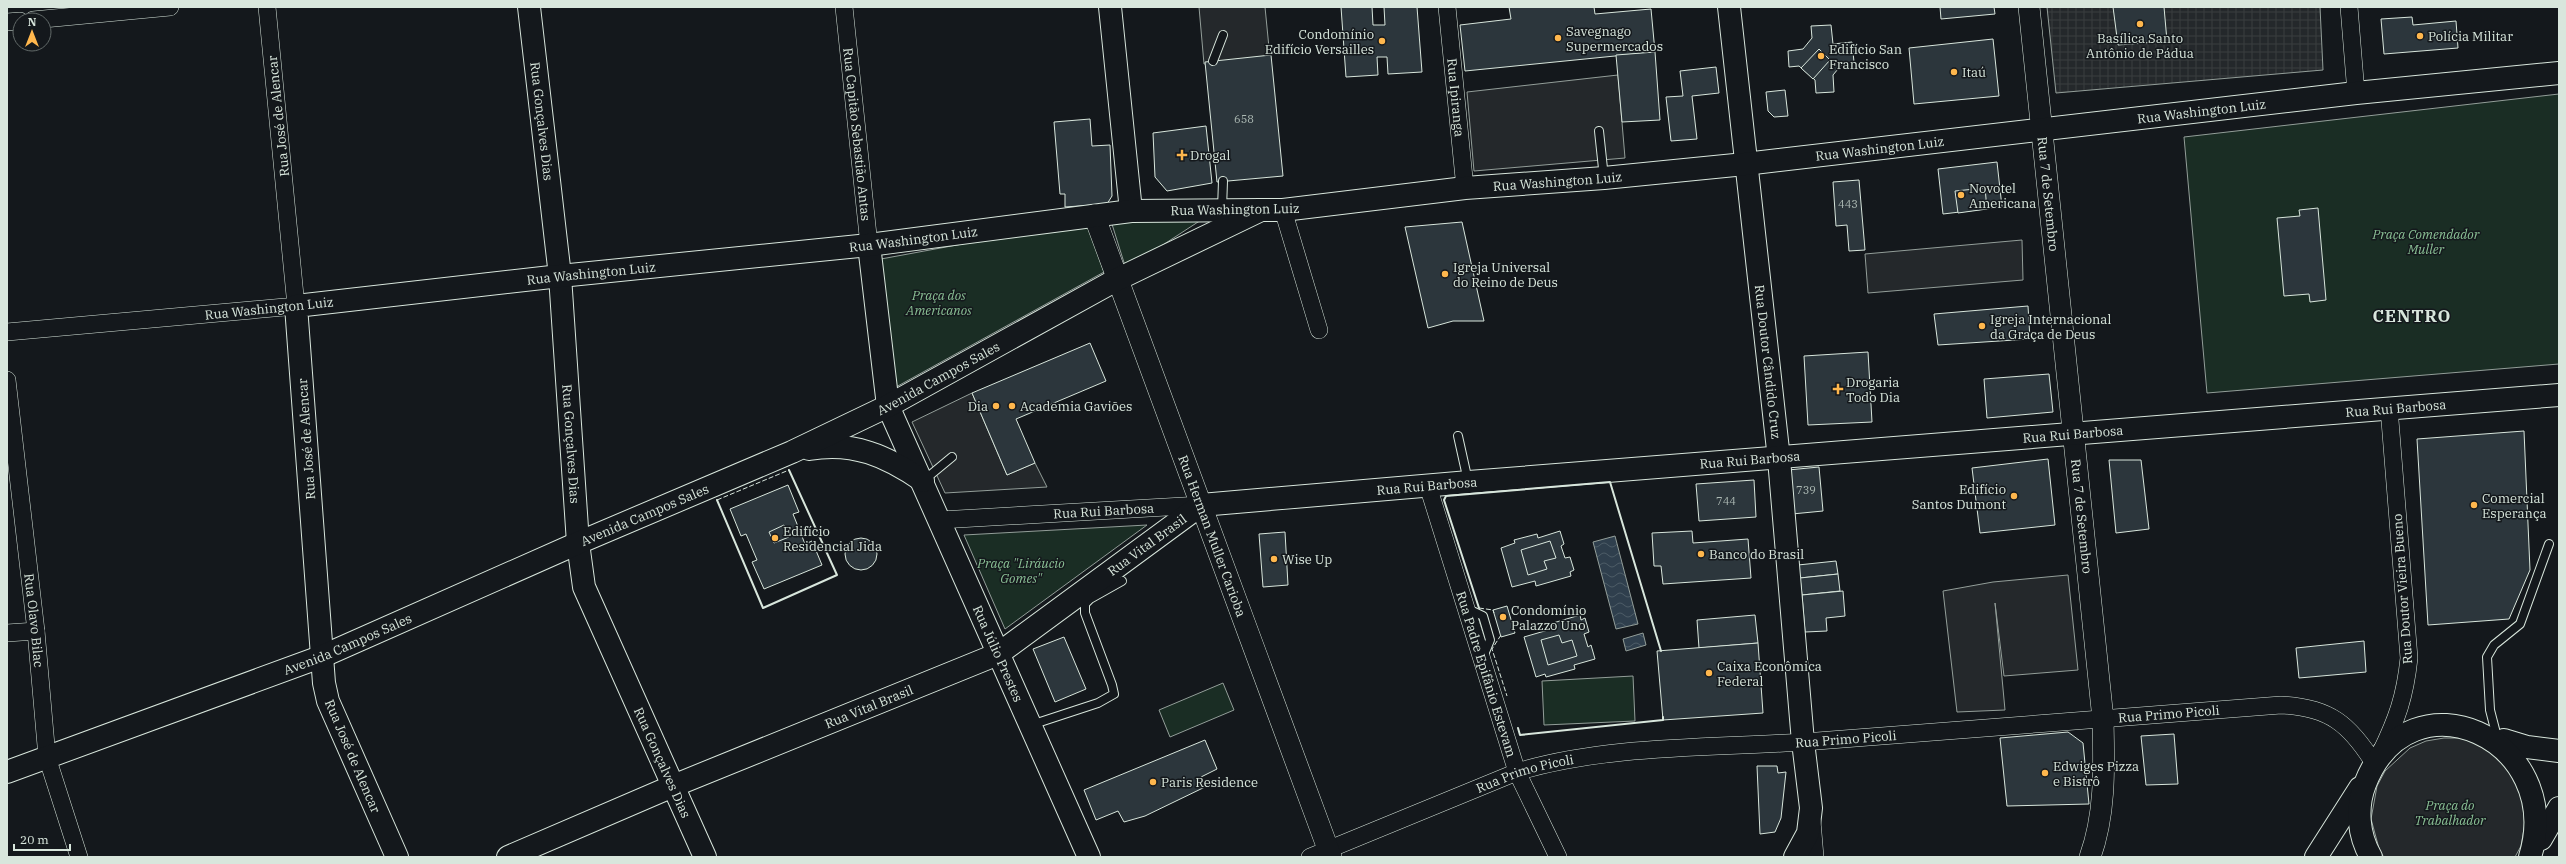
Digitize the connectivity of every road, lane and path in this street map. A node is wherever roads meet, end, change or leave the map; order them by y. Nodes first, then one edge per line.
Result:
1 (170, 7) edge
2 (267, 7) edge
3 (529, 7) edge
4 (844, 7) edge
5 (1110, 7) edge
6 (1448, 7) edge
7 (1729, 7) edge
8 (2029, 7) edge
9 (2349, 7) edge
10 (52, 18) edge
11 (1223, 35) dead end
12 (1213, 61) dead end
13 (2559, 73) edge
14 (2356, 93) junction
15 (2043, 130) junction
16 (1599, 131) dead end
17 (1745, 164) junction
18 (1604, 178) junction
19 (1223, 181) dead end
20 (1465, 188) junction
21 (1222, 210) junction
22 (1261, 210) junction
23 (1283, 210) junction
24 (1131, 211) junction
25 (1094, 215) junction
26 (869, 245) junction
27 (560, 276) junction
28 (1116, 280) junction
29 (296, 306) junction
30 (1319, 330) dead end
31 (7, 332) edge
32 (7, 380) edge
33 (2559, 395) edge
34 (888, 406) junction
35 (2389, 408) junction
36 (2074, 433) junction
37 (1458, 436) dead end
38 (792, 452) junction
39 (952, 457) dead end
40 (1779, 459) junction
41 (923, 481) junction
42 (1469, 482) junction
43 (1428, 486) junction
44 (1200, 506) junction
45 (940, 520) junction
46 (578, 543) junction
47 (2549, 544) dead end
48 (1122, 581) dead end
49 (36, 631) junction
50 (7, 633) edge
51 (998, 654) junction
52 (323, 656) junction
53 (2102, 719) junction
54 (1030, 726) junction
55 (2497, 737) junction
56 (1803, 742) junction
57 (2559, 751) edge
58 (47, 757) junction
59 (2372, 769) junction
60 (7, 772) edge
61 (1517, 772) junction
62 (673, 786) junction
63 (1811, 808) junction
64 (2559, 808) edge
65 (1323, 854) edge
66 (79, 857) edge
67 (397, 857) edge
68 (508, 857) edge
69 (705, 857) edge
70 (1089, 857) edge
71 (1558, 857) edge
72 (1795, 857) edge
73 (1815, 857) edge
74 (2090, 857) edge
75 (2316, 857) edge
76 (2371, 857) edge
77 (2530, 857) edge

1 - 10 street
2 - 29 street, Rua José de Alencar
3 - 27 main road, Rua Gonçalves Dias
4 - 26 street, Rua Capitão Sebastião Antas
5 - 24 main road
6 - 20 street, Rua Ipiranga
7 - 17 main road, Rua Doutor Cândido Cruz
8 - 15 street, Rua 7 de Setembro
9 - 14 street
11 - 12 lane
13 - 14 main road, Rua Washington Luiz
14 - 15 main road, Rua Washington Luiz
15 - 17 main road, Rua Washington Luiz
15 - 36 street, Rua 7 de Setembro
16 - 18 lane
17 - 18 main road, Rua Washington Luiz
17 - 40 main road, Rua Doutor Cândido Cruz
18 - 20 main road, Rua Washington Luiz
19 - 21 lane
20 - 23 main road, Rua Washington Luiz
21 - 22 main road, Rua Washington Luiz
21 - 24 main road, Rua Washington Luiz
22 - 23 main road, Rua Washington Luiz
22 - 28 main road, Avenida Campos Sales
23 - 30 street
24 - 25 main road, Rua Washington Luiz
25 - 26 main road, Rua Washington Luiz
25 - 28 street, Rua Herman Muller Carioba
26 - 27 main road, Rua Washington Luiz
26 - 34 main road, Rua Capitão Sebastião Antas
27 - 29 main road, Rua Washington Luiz
27 - 46 main road, Rua Gonçalves Dias
28 - 34 main road, Avenida Campos Sales
28 - 44 street, Rua Herman Muller Carioba
29 - 31 street, Rua Washington Luiz
29 - 52 main road, Rua José de Alencar
32 - 49 street, Rua Olavo Bilac
33 - 35 main road, Rua Rui Barbosa
34 - 38 main road, Avenida Campos Sales
34 - 41 main road, Rua Júlio Prestes
35 - 36 main road, Rua Rui Barbosa
35 - 59 street, Rua Doutor Vieira Bueno
36 - 40 main road, Rua Rui Barbosa
36 - 53 street, Rua 7 de Setembro
37 - 42 lane
38 - 41 main road
38 - 46 main road, Avenida Campos Sales
39 - 41 lane
40 - 42 main road, Rua Rui Barbosa
40 - 56 main road, Rua Doutor Cândido Cruz
41 - 45 main road, Rua Júlio Prestes
42 - 43 main road, Rua Rui Barbosa
43 - 44 main road, Rua Rui Barbosa
43 - 61 street, Rua Padre Epifânio Estevam
44 - 45 street, Rua Rui Barbosa
44 - 51 main road, Rua Vital Brasil
44 - 65 street, Rua Herman Muller Carioba
45 - 51 main road, Rua Júlio Prestes
46 - 52 main road, Avenida Campos Sales
46 - 62 main road, Rua Gonçalves Dias
47 - 55 lane
48 - 54 lane
49 - 50 street
49 - 58 street, Rua Olavo Bilac
51 - 54 main road, Rua Júlio Prestes
51 - 62 main road, Rua Vital Brasil
52 - 58 main road, Avenida Campos Sales
52 - 67 main road, Rua José de Alencar
53 - 56 street, Rua Primo Picoli
53 - 59 street, Rua Primo Picoli
53 - 74 street, Rua 7 de Setembro
54 - 70 main road, Rua Júlio Prestes
55 - 57 main road
55 - 59 main road
55 - 77 main road
56 - 61 street, Rua Primo Picoli
56 - 63 main road, Rua Doutor Cândido Cruz
58 - 60 main road, Avenida Campos Sales
58 - 66 street, Rua Olavo Bilac
59 - 75 main road
59 - 76 main road
61 - 65 street, Rua Primo Picoli
61 - 71 street, Rua Padre Epifânio Estevam
62 - 68 main road, Rua Vital Brasil
62 - 69 main road, Rua Gonçalves Dias
63 - 72 main road, Rua Doutor Cândido Cruz
63 - 73 street
64 - 77 main road

